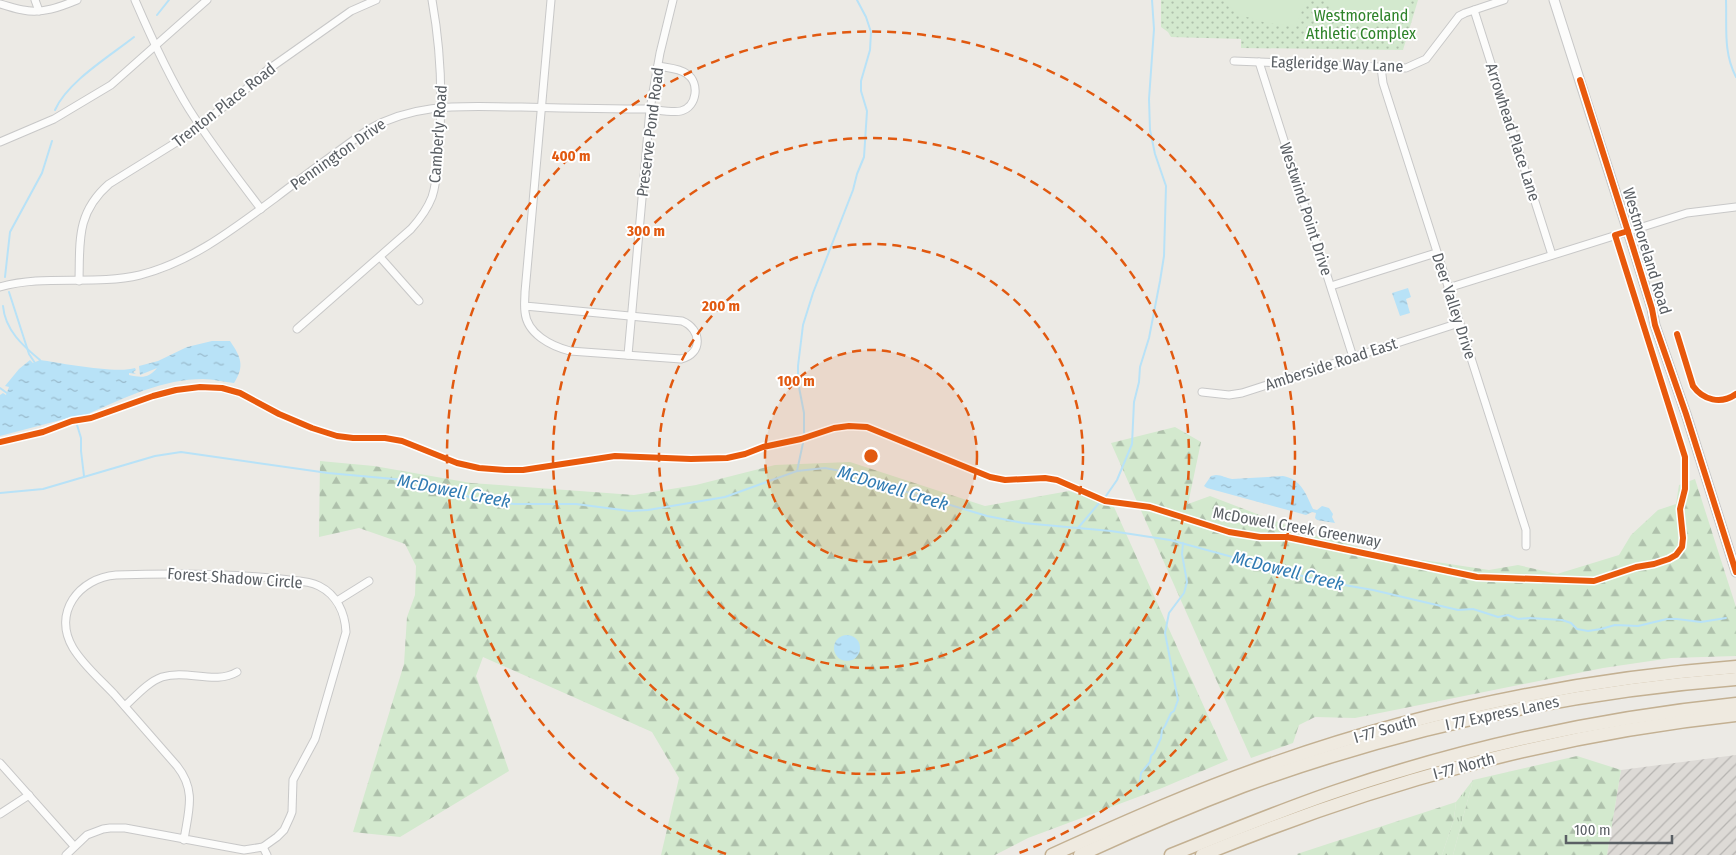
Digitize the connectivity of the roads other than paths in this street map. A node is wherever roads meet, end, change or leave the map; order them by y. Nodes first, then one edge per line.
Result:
1 (35, 0) edge
2 (77, 0) edge
3 (135, 0) edge
4 (207, 0) edge
5 (376, 0) edge
6 (432, 0) edge
7 (551, 0) edge
8 (673, 0) edge
9 (1504, 0) edge
10 (1554, 0) edge
11 (0, 4) edge
12 (1474, 10) junction
13 (39, 11) junction
14 (156, 46) junction
15 (1234, 60) dead end
16 (1259, 62) junction
17 (658, 66) junction
18 (1381, 67) junction
19 (442, 107) junction
20 (543, 108) junction
21 (650, 109) junction
22 (201, 126) junction
23 (0, 142) edge
24 (1736, 207) edge
25 (261, 209) junction
26 (1628, 232) junction
27 (1436, 253) junction
28 (1552, 255) junction
29 (380, 256) junction
30 (79, 281) junction
31 (1331, 286) junction
32 (0, 287) edge
33 (1448, 288) junction
34 (419, 301) dead end
35 (525, 306) junction
36 (631, 316) junction
37 (1459, 324) junction
38 (297, 329) dead end
39 (628, 355) junction
40 (1353, 357) junction
41 (1202, 392) dead end
42 (1526, 546) dead end
43 (1736, 572) edge
44 (369, 581) dead end
45 (337, 601) junction
46 (1736, 667) edge
47 (237, 672) dead end
48 (1736, 678) edge
49 (1736, 704) edge
50 (125, 706) junction
51 (1736, 715) edge
52 (0, 763) edge
53 (29, 795) junction
54 (0, 814) edge
55 (184, 840) junction
56 (74, 846) junction
57 (263, 847) junction
58 (66, 855) edge
59 (267, 855) edge
60 (1052, 855) edge
61 (1080, 855) edge
62 (1171, 855) edge
63 (1202, 855) edge

1 - 13 street
2 - 13 street
3 - 14 street
4 - 14 street
5 - 22 street, Trenton Place Road
6 - 19 street, Camberly Road
7 - 20 street
8 - 17 street, Preserve Pond Road
9 - 12 street, Eagleridge Way Lane
10 - 26 street, Westmoreland Road
11 - 13 street
12 - 18 street, Eagleridge Way Lane
12 - 28 street, Arrowhead Place Lane
14 - 22 street
14 - 23 street
15 - 16 street, Eagleridge Way Lane
16 - 18 street, Eagleridge Way Lane
16 - 31 street, Westwind Point Drive
17 - 21 street, Preserve Pond Road
17 - 21 street, Pennington Drive
18 - 27 street, Deer Valley Drive
19 - 20 street, Pennington Drive
19 - 25 street, Pennington Drive
19 - 29 street, Camberly Road
20 - 21 street, Pennington Drive
20 - 35 street
21 - 36 street, Preserve Pond Road
22 - 25 street
22 - 30 street, Trenton Place Road
24 - 26 street
25 - 30 street, Pennington Drive
26 - 28 street
26 - 43 street, Westmoreland Road
27 - 31 street
27 - 33 street, Deer Valley Drive
28 - 33 street
29 - 34 street
29 - 38 street, Camberly Road
30 - 32 street, Pennington Drive
31 - 40 street, Westwind Point Drive
33 - 37 street, Deer Valley Drive
35 - 36 street
35 - 39 street
36 - 39 street, Preserve Pond Road
36 - 39 street
37 - 40 street, Amberside Road East
37 - 42 street, Deer Valley Drive
40 - 41 street, Amberside Road East
44 - 45 street
45 - 50 street, Forest Shadow Circle
45 - 57 street
46 - 60 highway, I-77 South
47 - 50 street
48 - 61 highway, I 77 Express Lanes
49 - 62 highway, I 77 Express Lanes
50 - 55 street, Forest Shadow Circle
51 - 63 highway, I-77 North
52 - 53 street
53 - 54 street
53 - 56 street
55 - 56 street
55 - 57 street
56 - 58 street
57 - 59 street

